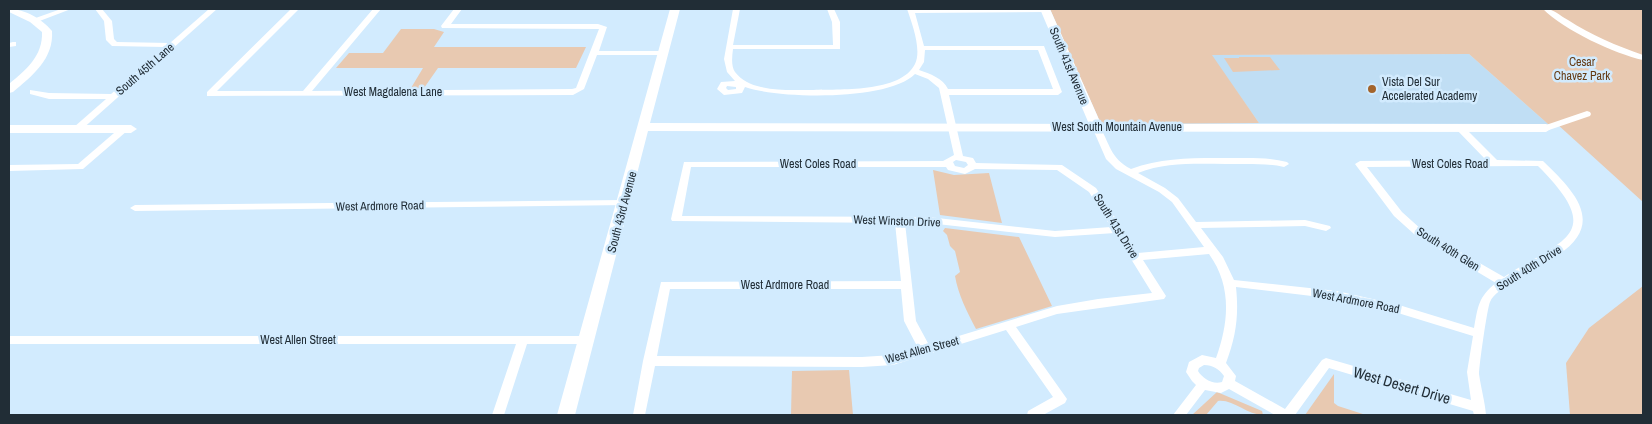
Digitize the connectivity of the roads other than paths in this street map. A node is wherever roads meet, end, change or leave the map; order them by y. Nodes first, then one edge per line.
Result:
1 (10, 9) edge
2 (66, 9) edge
3 (213, 9) edge
4 (295, 9) edge
5 (376, 9) edge
6 (458, 9) edge
7 (675, 9) edge
8 (736, 9) edge
9 (831, 9) edge
10 (1547, 9) edge
11 (103, 10) edge
12 (910, 10) edge
13 (1045, 10) edge
14 (34, 20) junction
15 (172, 45) junction
16 (730, 47) junction
17 (920, 48) junction
18 (594, 53) junction
19 (662, 53) junction
20 (1643, 58) edge
21 (914, 71) junction
22 (9, 90) edge
23 (33, 92) dead end
24 (945, 92) junction
25 (306, 93) junction
26 (114, 97) junction
27 (1587, 114) dead end
28 (645, 127) junction
29 (954, 128) junction
30 (1096, 128) junction
31 (1459, 128) junction
32 (1546, 128) joint
33 (9, 129) edge
34 (77, 129) junction
35 (127, 129) joint
36 (959, 156) junction
37 (1494, 163) junction
38 (1540, 163) joint
39 (948, 164) junction
40 (1284, 164) dead end
41 (1360, 164) joint
42 (973, 166) junction
43 (1059, 167) joint
44 (9, 168) edge
45 (1130, 173) junction
46 (624, 203) junction
47 (135, 208) dead end
48 (676, 219) joint
49 (900, 220) junction
50 (1193, 225) junction
51 (1326, 228) dead end
52 (1118, 230) junction
53 (1212, 250) junction
54 (1135, 257) junction
55 (1503, 282) junction
56 (1230, 283) junction
57 (906, 285) junction
58 (1160, 296) joint
59 (1008, 324) junction
60 (1478, 334) junction
61 (9, 340) edge
62 (524, 340) junction
63 (587, 340) junction
64 (926, 351) junction
65 (649, 361) junction
66 (1220, 364) junction
67 (1203, 384) junction
68 (1228, 384) junction
69 (1479, 411) edge
70 (498, 415) edge
71 (566, 415) edge
72 (639, 415) edge
73 (1033, 415) edge
74 (1179, 415) edge
75 (1287, 415) edge

1 - 14 street
2 - 14 street
3 - 15 street, South 45th Lane
4 - 25 street, West Magdalena Lane
5 - 25 street
6 - 18 street
7 - 19 street, South 43rd Avenue
8 - 16 street
9 - 16 street
10 - 20 street
11 - 15 street
12 - 13 street
12 - 17 street
13 - 30 street, South 41st Avenue
14 - 22 street
15 - 26 street, South 45th Lane
16 - 21 street
17 - 21 street
17 - 24 street
18 - 19 street
18 - 25 street, West Magdalena Lane
19 - 28 street, South 43rd Avenue
21 - 24 street
23 - 26 street
24 - 29 street
26 - 34 street, South 45th Lane
27 - 32 street, West South Mountain Avenue
28 - 29 street, West South Mountain Avenue
28 - 46 street, South 43rd Avenue
29 - 30 street, West South Mountain Avenue
29 - 36 street
30 - 31 street, West South Mountain Avenue
30 - 45 street, South 41st Avenue
31 - 32 street, West South Mountain Avenue
31 - 37 street
33 - 34 street
34 - 35 street
35 - 44 street
36 - 39 street
36 - 42 street
37 - 38 street, West Coles Road
37 - 41 street, West Coles Road
38 - 55 street, South 40th Drive
39 - 42 street, West Coles Road
39 - 48 street, West Coles Road
40 - 45 street
41 - 55 street, South 40th Glen
42 - 43 street, West Coles Road
43 - 52 street, South 41st Drive
45 - 50 street, South 41st Avenue
46 - 47 street, West Ardmore Road
46 - 63 street, South 43rd Avenue
48 - 49 street, West Winston Drive
49 - 52 street, West Winston Drive
49 - 57 street
50 - 51 street
50 - 53 street, South 41st Avenue
52 - 54 street, South 41st Drive
53 - 54 street
53 - 56 street, South 41st Avenue
54 - 58 street, South 41st Drive
55 - 60 street, South 40th Drive
56 - 60 street, West Ardmore Road
56 - 66 street, South 41st Avenue
57 - 64 street
57 - 65 street, West Ardmore Road
58 - 59 street, West Allen Street
59 - 64 street, West Allen Street
59 - 73 street
60 - 69 street, South 40th Drive
61 - 62 street, West Allen Street
62 - 63 street, West Allen Street
62 - 70 street
63 - 71 street, South 43rd Avenue
64 - 65 street, West Allen Street
65 - 72 street
66 - 67 street
66 - 68 street
67 - 68 street
67 - 74 street
68 - 75 street
69 - 75 street, West Desert Drive

